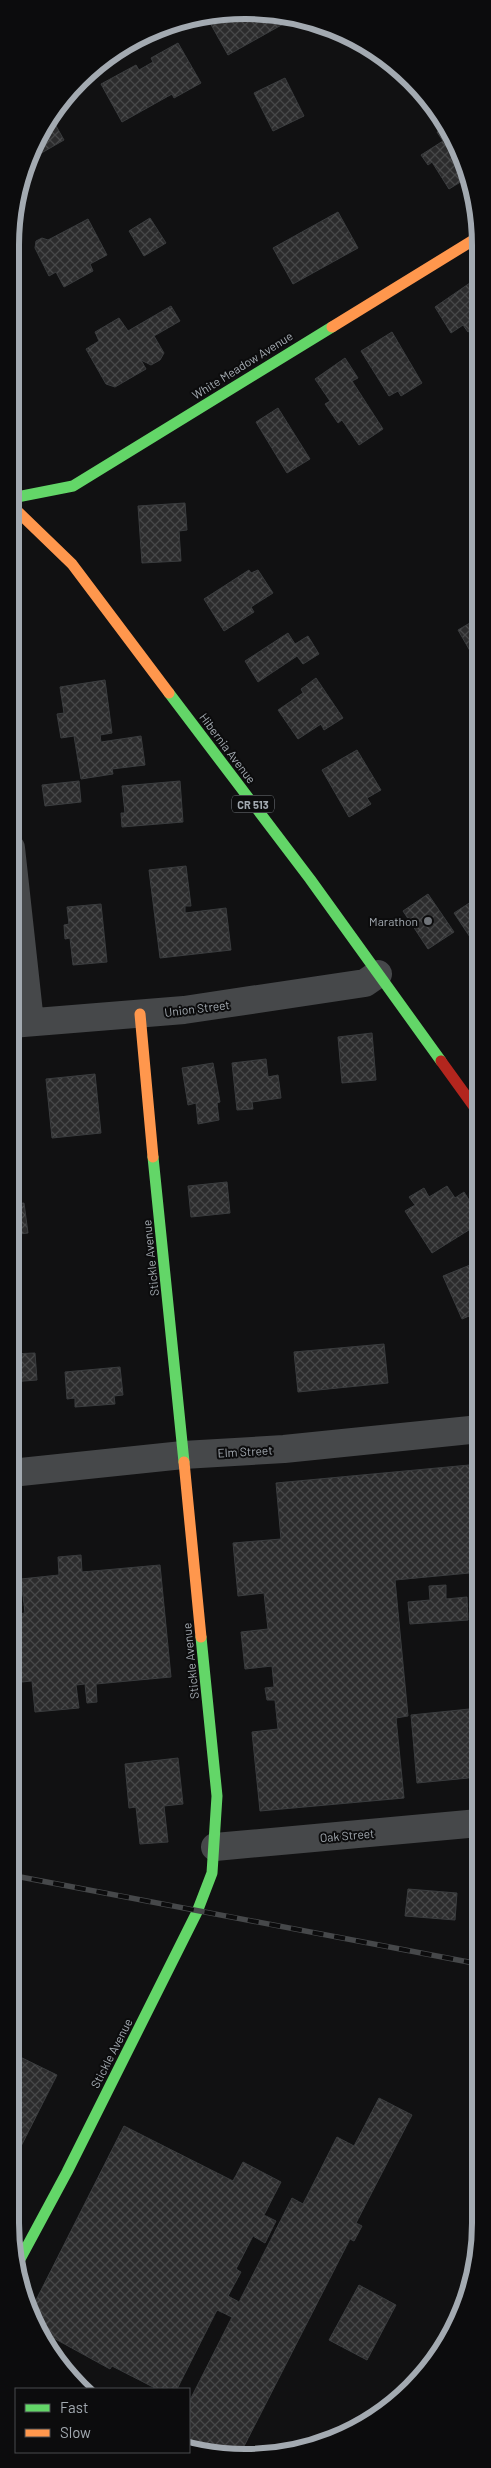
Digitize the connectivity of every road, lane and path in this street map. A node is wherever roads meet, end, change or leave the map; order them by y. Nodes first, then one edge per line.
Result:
1 (472, 241) edge
2 (19, 497) edge
3 (19, 513) edge
4 (378, 974) junction
5 (19, 988) edge
6 (140, 1014) junction
7 (21, 1023) edge
8 (472, 1104) edge
9 (472, 1430) edge
10 (183, 1455) junction
11 (19, 1471) edge
12 (472, 1824) edge
13 (215, 1847) junction
14 (22, 2256) edge

1 - 2 street, White Meadow Avenue
3 - 4 street, Hibernia Avenue / CR 513
4 - 6 street, Union Street
4 - 8 street, Hibernia Avenue / CR 513
5 - 7 street
6 - 7 street, Union Street
6 - 10 street, Stickle Avenue
9 - 10 street, Elm Street
10 - 11 street, Elm Street
10 - 13 street, Stickle Avenue
12 - 13 street, Oak Street
13 - 14 street, Stickle Avenue

